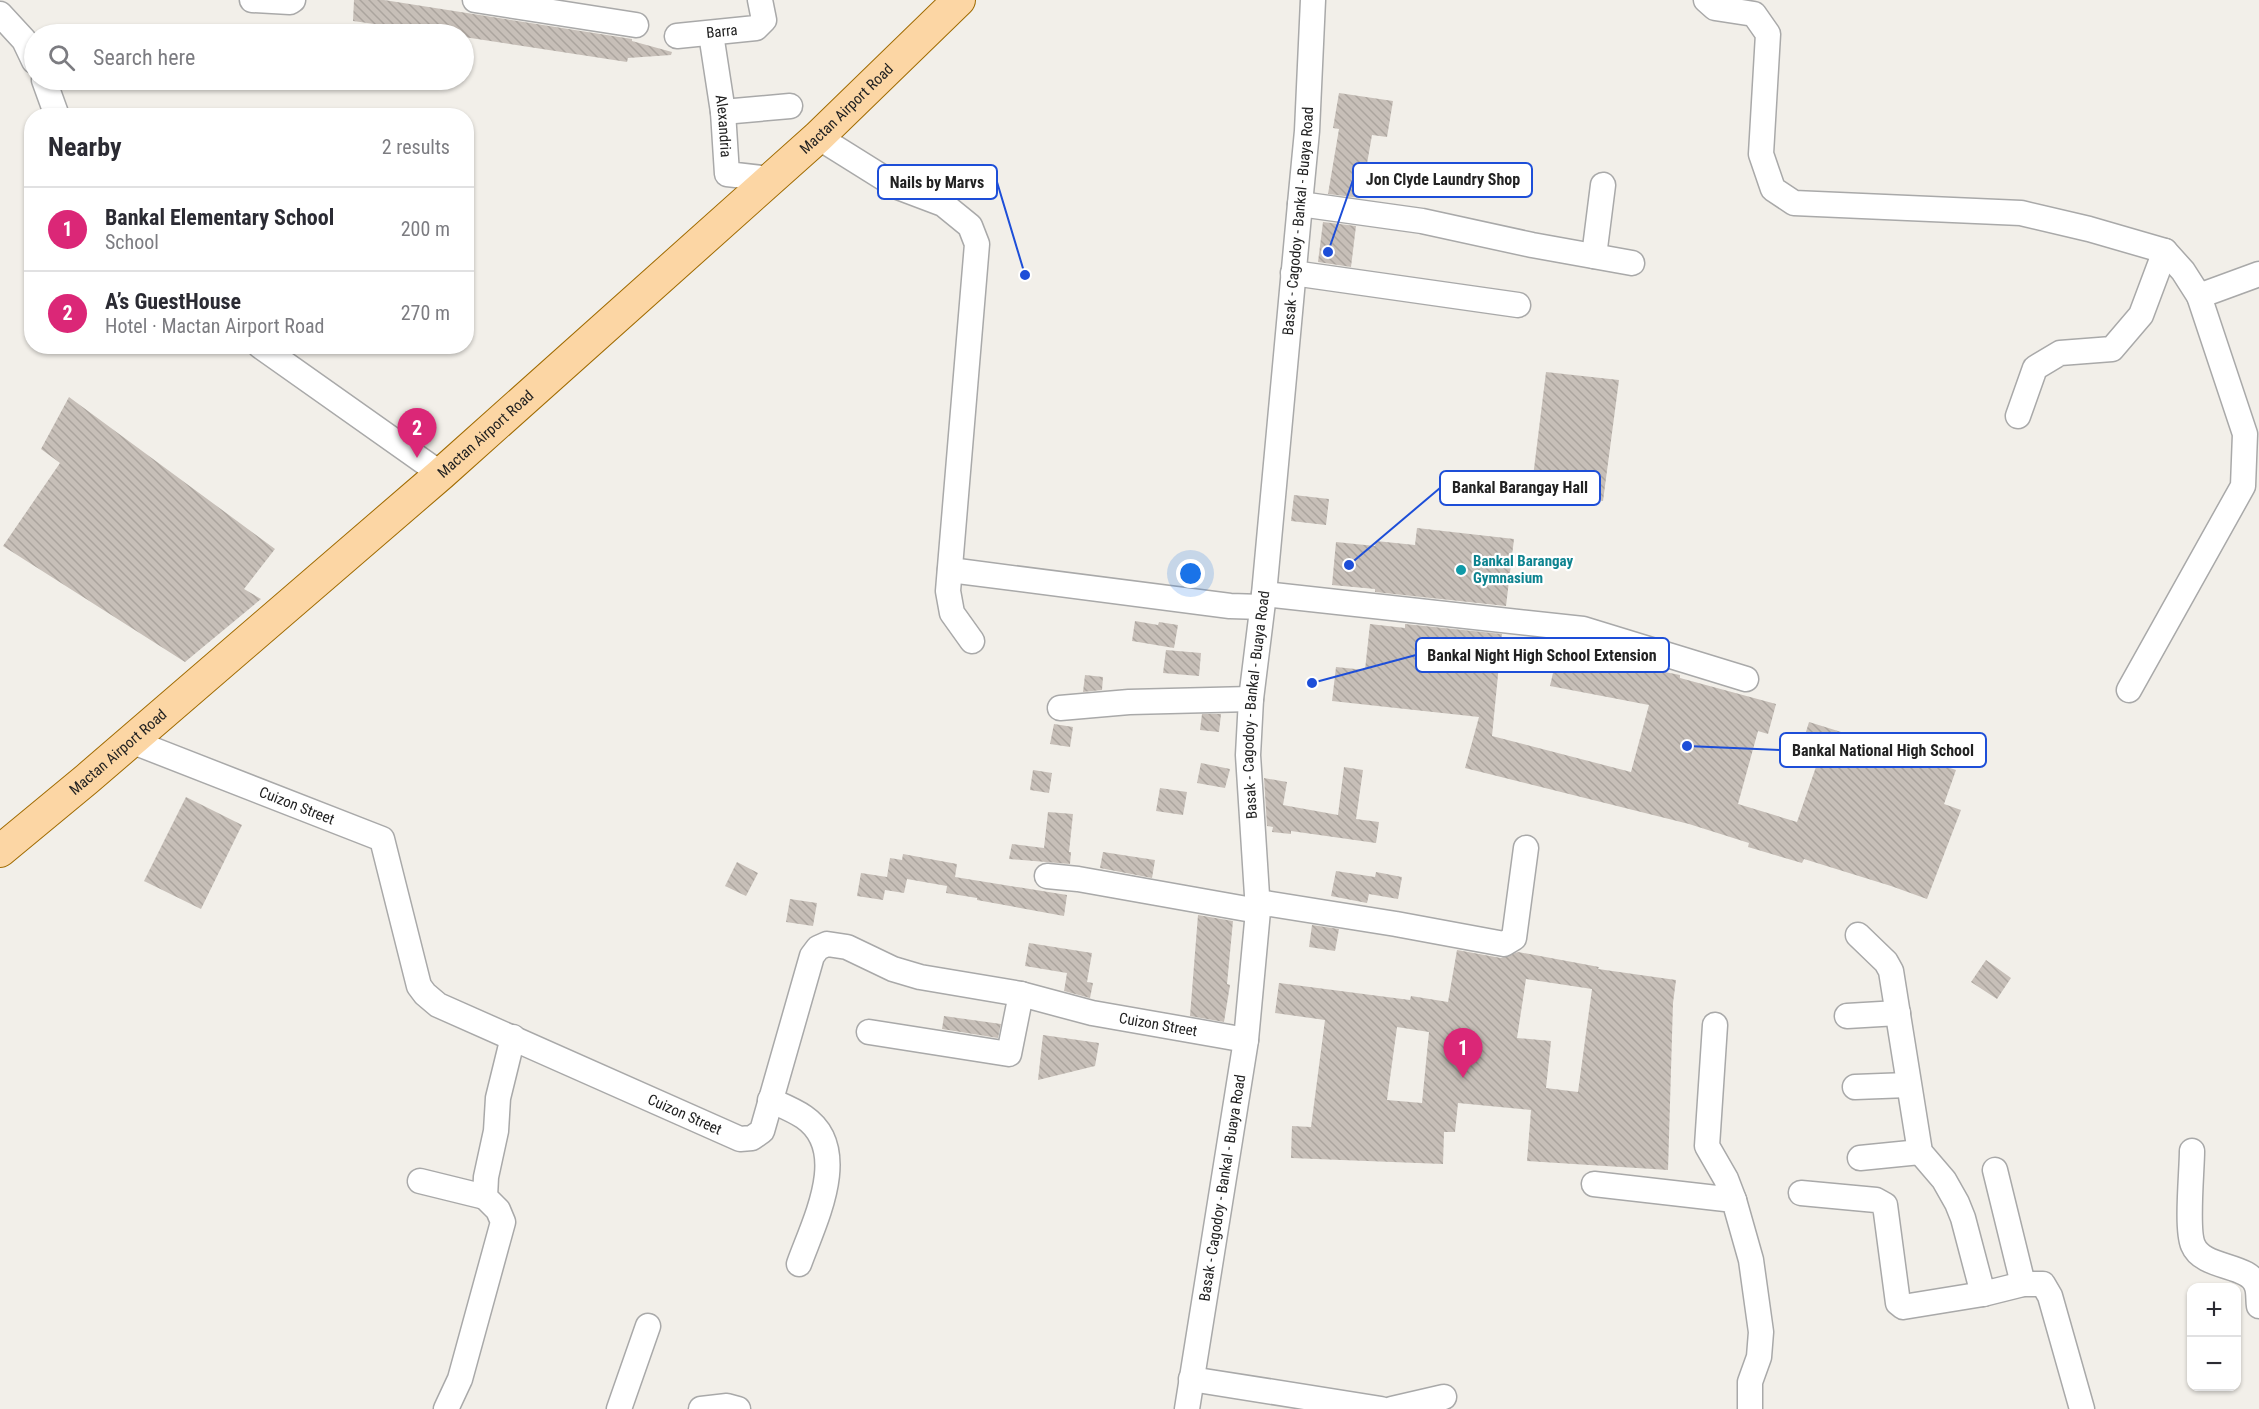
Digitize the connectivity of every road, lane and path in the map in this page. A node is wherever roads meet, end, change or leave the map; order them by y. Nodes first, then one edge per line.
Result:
1 (252, 0) edge
2 (293, 0) edge
3 (475, 0) edge
4 (959, 0) edge
5 (1313, 0) edge
6 (1706, 0) edge
7 (600, 9) edge
8 (762, 10) edge
9 (0, 14) edge
10 (636, 25) dead end
11 (711, 34) junction
12 (677, 36) dead end
13 (24, 40) edge
14 (48, 90) edge
15 (790, 106) dead end
16 (54, 108) edge
17 (723, 112) junction
18 (818, 137) junction
19 (771, 179) junction
20 (1603, 185) dead end
21 (1300, 204) junction
22 (2164, 251) junction
23 (1594, 256) junction
24 (1632, 263) dead end
25 (1293, 273) junction
26 (2259, 274) edge
27 (2199, 296) junction
28 (1518, 305) dead end
29 (271, 354) edge
30 (2018, 416) dead end
31 (441, 474) junction
32 (950, 570) junction
33 (1263, 600) junction
34 (972, 641) dead end
35 (1746, 679) dead end
36 (2129, 690) dead end
37 (1251, 699) junction
38 (1060, 708) dead end
39 (131, 741) junction
40 (1526, 848) dead end
41 (0, 851) edge
42 (1047, 876) dead end
43 (1258, 906) junction
44 (1858, 934) dead end
45 (1021, 994) junction
46 (1898, 1013) junction
47 (1847, 1016) dead end
48 (1715, 1025) dead end
49 (869, 1032) dead end
50 (513, 1037) junction
51 (1246, 1040) junction
52 (1908, 1085) junction
53 (1855, 1087) dead end
54 (770, 1100) junction
55 (2192, 1151) dead end
56 (1920, 1152) junction
57 (1860, 1158) dead end
58 (1995, 1170) dead end
59 (420, 1181) dead end
60 (1594, 1184) dead end
61 (1801, 1193) dead end
62 (485, 1197) junction
63 (1734, 1200) junction
64 (799, 1264) dead end
65 (2023, 1284) junction
66 (1983, 1294) junction
67 (2259, 1306) edge
68 (648, 1326) dead end
69 (1191, 1379) junction
70 (1444, 1397) dead end
71 (446, 1409) edge
72 (619, 1409) edge
73 (701, 1409) edge
74 (738, 1409) edge
75 (1187, 1409) edge
76 (1381, 1409) edge
77 (1392, 1409) edge
78 (1750, 1409) edge
79 (2082, 1409) edge

1 - 2 street
3 - 7 street
4 - 18 main road, Mactan Airport Road
5 - 21 street, Basak - Cagodoy - Bankal - Buaya Road
6 - 22 street
7 - 10 street
8 - 11 street, Barra
9 - 13 street
11 - 12 street, Barra
11 - 17 street, Alexandria
14 - 16 street
15 - 17 street
17 - 19 street, Alexandria
18 - 19 main road, Mactan Airport Road
18 - 32 street
19 - 31 main road, Mactan Airport Road
20 - 23 street
21 - 23 street
21 - 25 street, Basak - Cagodoy - Bankal - Buaya Road
22 - 27 street
22 - 30 street
23 - 24 street
25 - 28 street
25 - 33 street, Basak - Cagodoy - Bankal - Buaya Road
26 - 27 street
27 - 36 street
29 - 31 street
31 - 39 main road, Mactan Airport Road
32 - 33 street
32 - 34 street
33 - 35 street
33 - 37 street, Basak - Cagodoy - Bankal - Buaya Road
37 - 38 street
37 - 43 street, Basak - Cagodoy - Bankal - Buaya Road
39 - 41 main road, Mactan Airport Road
39 - 50 street, Cuizon Street
40 - 43 street
42 - 43 street
43 - 51 street, Basak - Cagodoy - Bankal - Buaya Road
44 - 46 street
45 - 49 street
45 - 51 street, Cuizon Street
45 - 54 street, Cuizon Street
46 - 47 street
46 - 52 street
48 - 63 street
50 - 54 street, Cuizon Street
50 - 62 street
51 - 69 street, Basak - Cagodoy - Bankal - Buaya Road
52 - 53 street
52 - 56 street
54 - 64 street
55 - 67 street
56 - 57 street
56 - 66 street
58 - 65 street
59 - 62 street
60 - 63 street
61 - 66 street
62 - 71 street
63 - 78 street
65 - 66 street
65 - 79 street
68 - 72 street
69 - 75 street, Basak - Cagodoy - Bankal - Buaya Road
69 - 76 street
70 - 77 street
73 - 74 street

